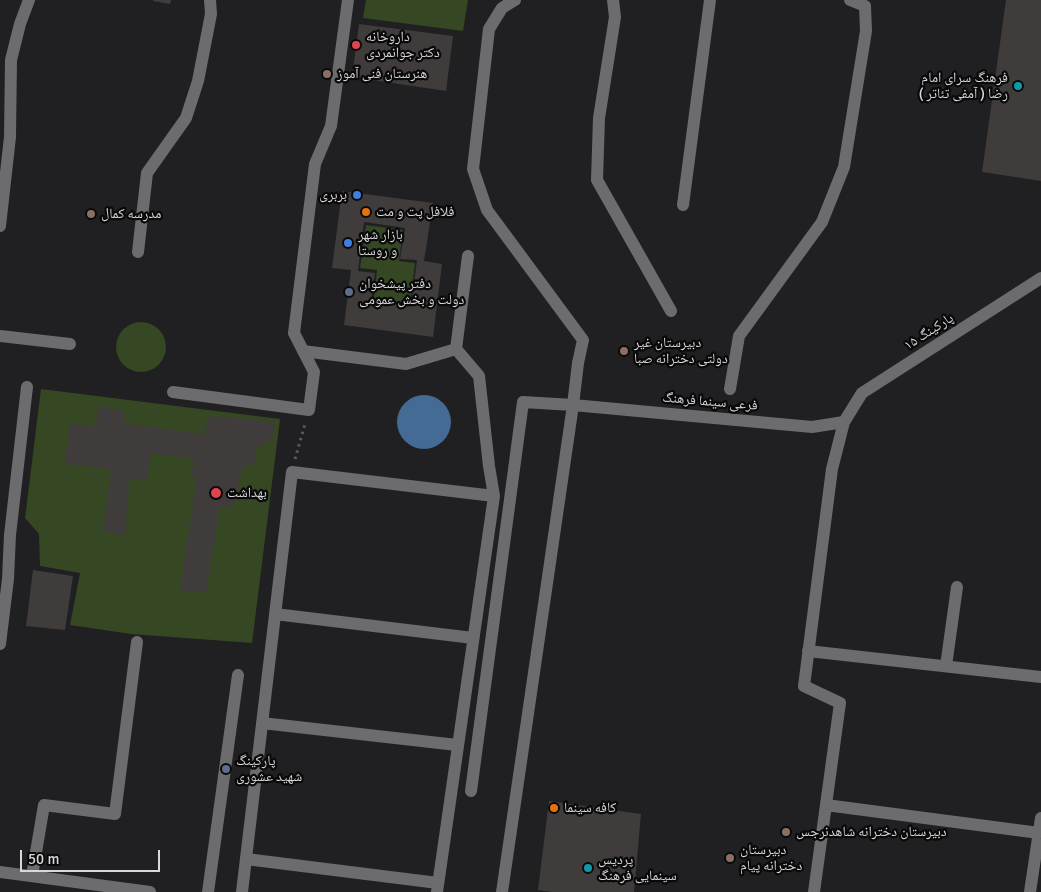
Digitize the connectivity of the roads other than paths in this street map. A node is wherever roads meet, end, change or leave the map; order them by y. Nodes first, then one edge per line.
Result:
1 (29, 0) edge
2 (210, 0) edge
3 (348, 0) edge
4 (515, 0) edge
5 (613, 0) edge
6 (710, 0) edge
7 (850, 0) edge
8 (683, 205) dead end
9 (0, 226) edge
10 (138, 252) dead end
11 (468, 256) dead end
12 (1041, 278) edge
13 (671, 311) dead end
14 (0, 336) edge
15 (70, 344) dead end
16 (456, 349) junction
17 (303, 351) junction
18 (27, 387) dead end
19 (730, 389) dead end
20 (173, 392) dead end
21 (573, 405) junction
22 (844, 422) junction
23 (494, 496) junction
24 (4, 579) edge
25 (957, 587) dead end
26 (275, 614) junction
27 (473, 638) junction
28 (137, 642) dead end
29 (0, 644) edge
30 (808, 651) junction
31 (946, 666) junction
32 (238, 675) dead end
33 (1041, 677) edge
34 (262, 722) junction
35 (457, 745) junction
36 (471, 791) dead end
37 (826, 805) junction
38 (1041, 818) edge
39 (1039, 833) junction
40 (246, 859) junction
41 (0, 872) edge
42 (32, 876) junction
43 (438, 888) edge
44 (150, 892) edge
45 (208, 892) edge
46 (242, 892) edge
47 (502, 892) edge
48 (814, 892) edge
49 (1030, 892) edge

1 - 9 street
2 - 10 street
3 - 17 street
4 - 21 street
5 - 13 street
6 - 8 street
7 - 19 street
11 - 16 street
12 - 22 street, پارکینگ ۱۵
14 - 15 street
16 - 17 street
16 - 23 street
17 - 20 street
18 - 24 street
21 - 22 street, فرعی سینما فرهنگ
21 - 36 street, فرعی سینما فرهنگ
21 - 47 street
22 - 30 street, پارکینگ ۱۵
23 - 26 street
23 - 27 street
24 - 29 street
25 - 31 street
26 - 27 street
26 - 34 street
27 - 35 street
28 - 42 street
30 - 31 street
30 - 37 street, پارکینگ ۱۵
31 - 33 street
32 - 45 street
34 - 35 street
34 - 40 street
35 - 43 street
37 - 39 street
37 - 48 street
38 - 39 street
39 - 49 street
40 - 43 street
40 - 46 street
41 - 42 street
42 - 44 street

